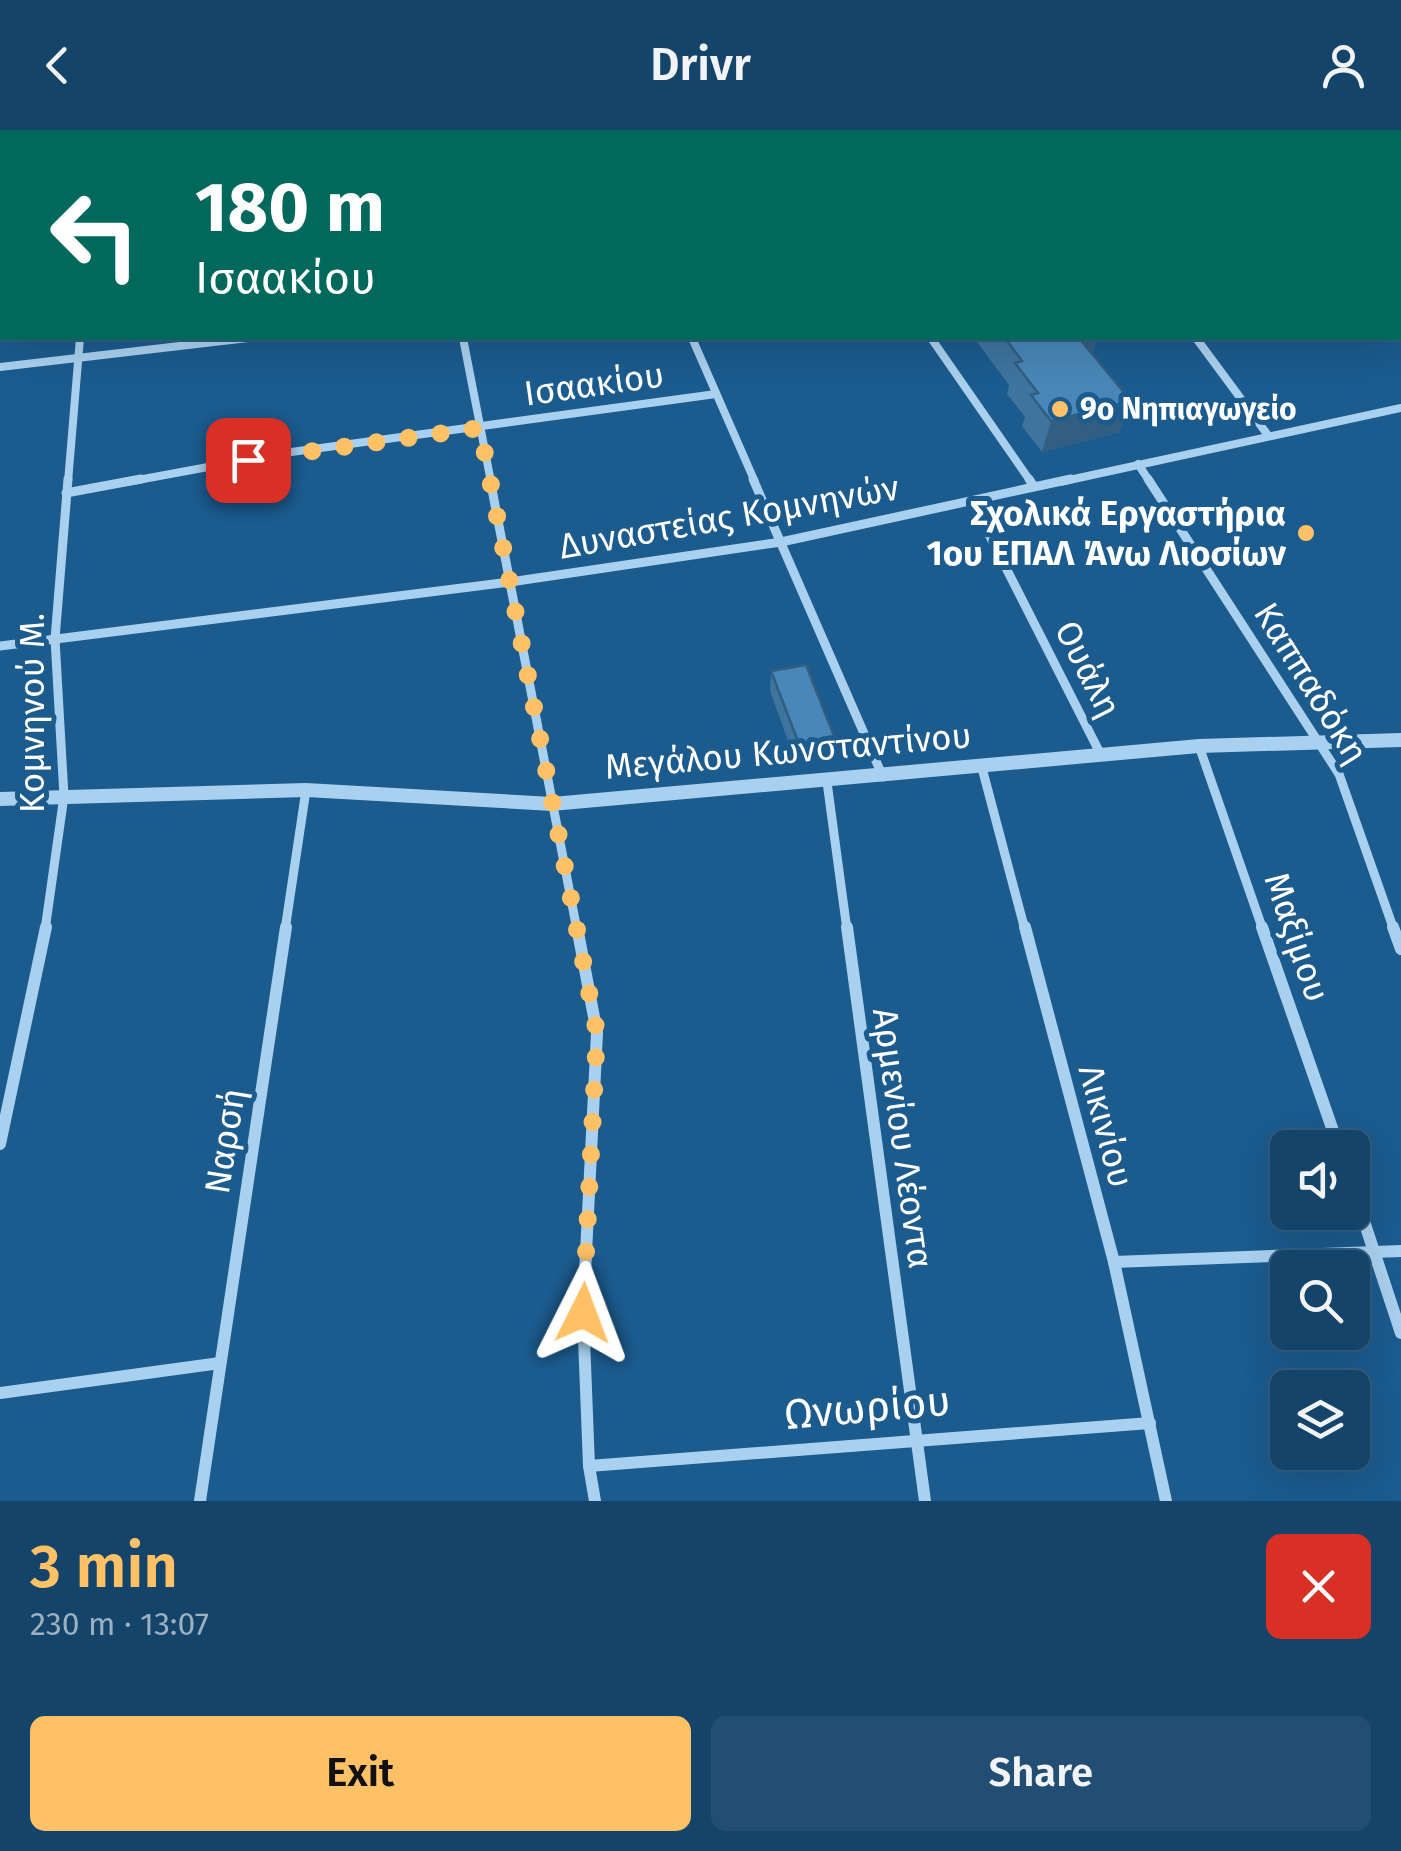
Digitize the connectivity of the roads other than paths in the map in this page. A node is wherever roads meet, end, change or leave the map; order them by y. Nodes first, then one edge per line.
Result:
1 (80, 340) edge
2 (232, 340) edge
3 (463, 340) edge
4 (693, 340) edge
5 (932, 340) edge
6 (1197, 340) edge
7 (76, 360) junction
8 (0, 366) edge
9 (716, 394) junction
10 (1401, 408) edge
11 (480, 428) junction
12 (1266, 434) junction
13 (1138, 464) junction
14 (1033, 485) junction
15 (66, 494) junction
16 (972, 501) junction
17 (781, 542) junction
18 (510, 582) junction
19 (56, 639) junction
20 (0, 646) edge
21 (1401, 740) edge
22 (1318, 741) junction
23 (1199, 746) junction
24 (1100, 755) junction
25 (982, 768) junction
26 (883, 777) junction
27 (827, 782) junction
28 (306, 790) junction
29 (64, 796) junction
30 (0, 799) edge
31 (552, 804) junction
32 (1401, 949) edge
33 (1333, 1130) edge
34 (0, 1144) edge
35 (1368, 1230) edge
36 (1401, 1251) edge
37 (1376, 1253) junction
38 (1114, 1262) junction
39 (1401, 1333) edge
40 (220, 1363) junction
41 (0, 1393) edge
42 (1150, 1423) junction
43 (916, 1438) junction
44 (589, 1466) junction
45 (200, 1501) edge
46 (594, 1501) edge
47 (924, 1501) edge
48 (1166, 1501) edge

1 - 7 street, Κομνηνού Μ.
2 - 7 street
3 - 11 street
4 - 9 street
5 - 14 street
6 - 12 street
7 - 8 street
7 - 15 street, Κομνηνού Μ.
9 - 11 street, Ισαακίου
9 - 17 street
10 - 12 street, Δυναστείας Κομνηνών
11 - 15 street, Ισαακίου
11 - 18 street
12 - 13 street, Δυναστείας Κομνηνών
13 - 14 street, Δυναστείας Κομνηνών
13 - 22 street, Καππαδόκη
14 - 16 street, Δυναστείας Κομνηνών
15 - 19 street, Κομνηνού Μ.
16 - 17 street, Δυναστείας Κομνηνών
16 - 24 street, Ουάλη
17 - 18 street, Δυναστείας Κομνηνών
17 - 26 street
18 - 19 street, Δυναστείας Κομνηνών
18 - 31 street
19 - 20 street, Δυναστείας Κομνηνών
19 - 29 street, Κομνηνού Μ.
21 - 22 street, Μεγάλου Κωνσταντίνου
22 - 23 street, Μεγάλου Κωνσταντίνου
22 - 32 street, Καππαδόκη
23 - 24 street, Μεγάλου Κωνσταντίνου
23 - 33 street, Μαξίμου
24 - 25 street, Μεγάλου Κωνσταντίνου
25 - 26 street, Μεγάλου Κωνσταντίνου
25 - 38 street, Λικινίου
26 - 27 street, Μεγάλου Κωνσταντίνου
27 - 31 street, Μεγάλου Κωνσταντίνου
27 - 43 street, Αρμενίου Λέοντα
28 - 29 street, Μεγάλου Κωνσταντίνου
28 - 31 street, Μεγάλου Κωνσταντίνου
28 - 40 street, Ναρσή
29 - 30 street, Μεγάλου Κωνσταντίνου
29 - 34 street, Κομνηνού Μ.
31 - 44 street
35 - 37 street
36 - 37 street
37 - 38 street
37 - 39 street
38 - 42 street, Λικινίου
40 - 41 street
40 - 45 street, Ναρσή
42 - 43 street, Ωνωρίου
42 - 48 street, Λικινίου
43 - 44 street, Ωνωρίου
43 - 47 street, Αρμενίου Λέοντα
44 - 46 street

